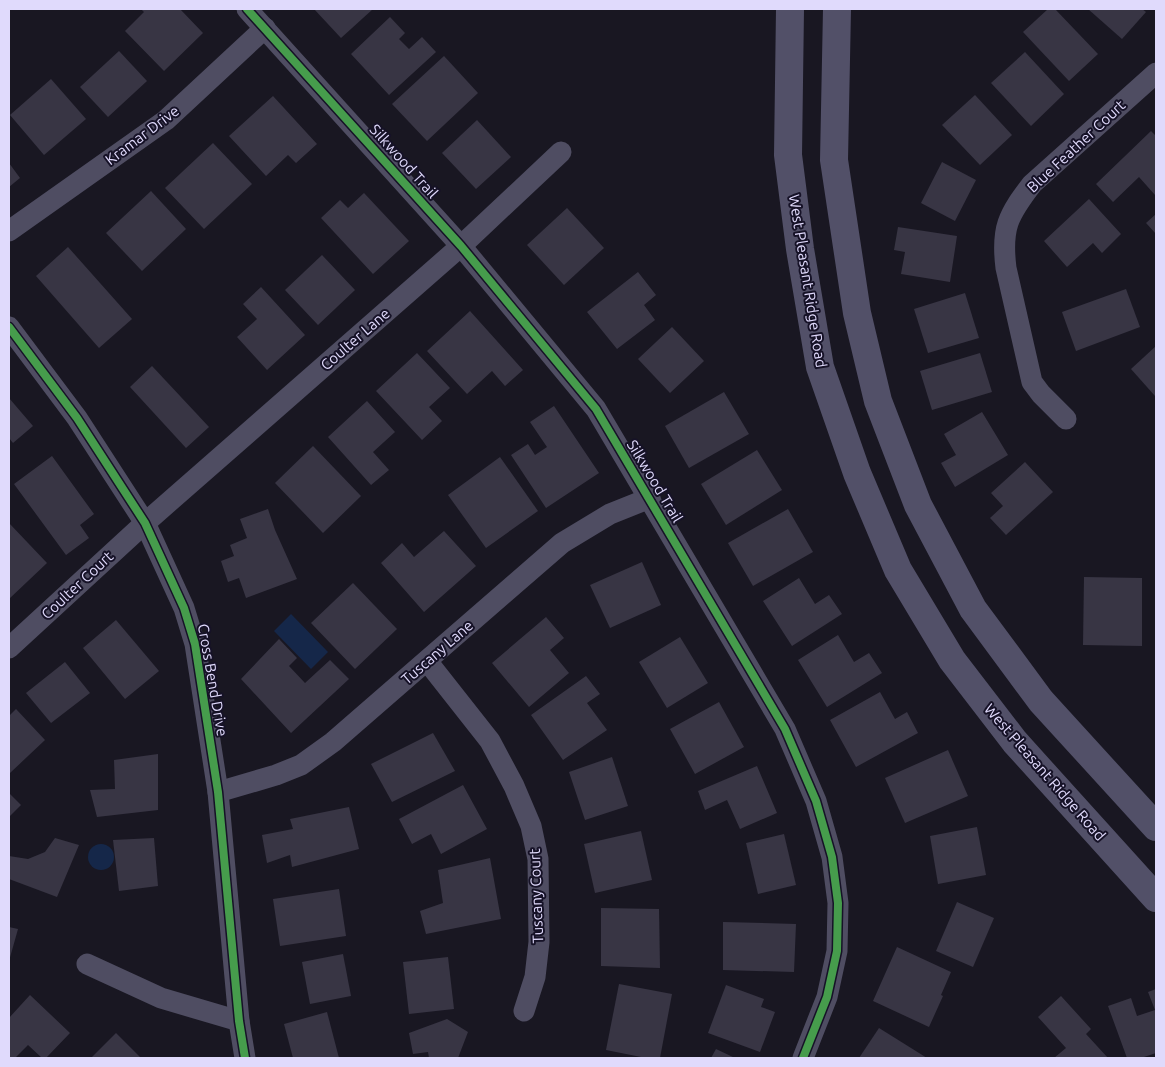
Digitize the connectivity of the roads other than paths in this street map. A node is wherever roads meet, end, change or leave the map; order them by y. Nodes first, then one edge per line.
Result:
1 (247, 9) edge
2 (790, 9) edge
3 (836, 9) edge
4 (266, 28) junction
5 (1156, 73) edge
6 (561, 152) dead end
7 (9, 231) edge
8 (461, 246) junction
9 (9, 327) edge
10 (1066, 419) dead end
11 (650, 498) junction
12 (145, 523) junction
13 (9, 648) edge
14 (427, 661) junction
15 (218, 792) junction
16 (1156, 827) edge
17 (1156, 898) edge
18 (87, 964) dead end
19 (524, 1011) dead end
20 (239, 1021) junction
21 (246, 1058) edge
22 (803, 1058) edge

1 - 4 street, Silkwood Trail
2 - 17 main road, West Pleasant Ridge Road
3 - 16 main road
4 - 7 street, Kramar Drive
4 - 8 street, Silkwood Trail
5 - 10 street, Blue Feather Court
6 - 8 street, Coulter Lane
8 - 11 street, Silkwood Trail
8 - 12 street, Coulter Lane
9 - 12 street, Cross Bend Drive
11 - 14 street, Tuscany Lane
11 - 22 street, Silkwood Trail
12 - 13 street, Coulter Court
12 - 15 street, Cross Bend Drive
14 - 15 street, Tuscany Lane
14 - 19 street, Tuscany Court
15 - 20 street, Cross Bend Drive
18 - 20 street
20 - 21 street, Cross Bend Drive

